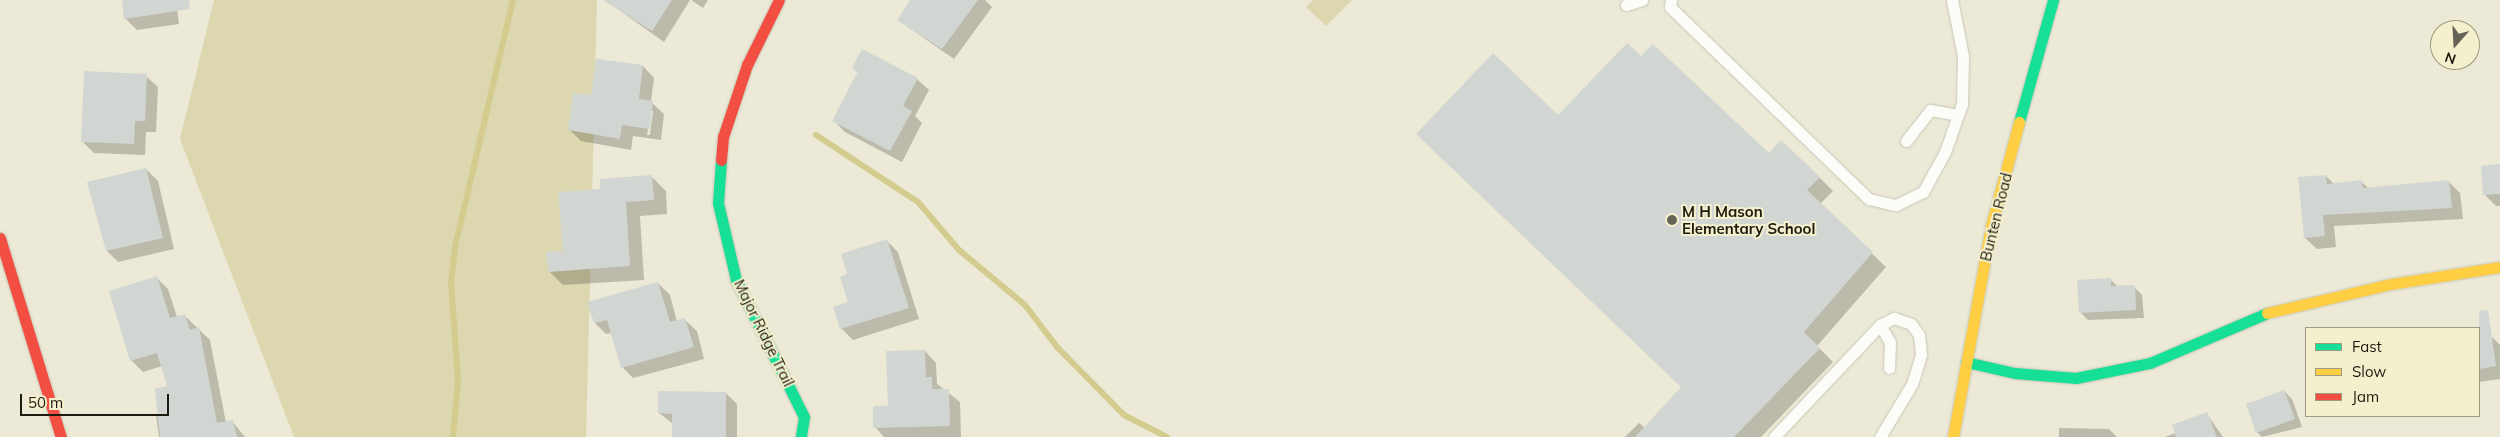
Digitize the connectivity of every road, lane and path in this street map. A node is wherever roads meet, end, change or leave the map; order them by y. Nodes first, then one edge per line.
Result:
1 (779, 0) edge
2 (1642, 0) edge
3 (1671, 0) edge
4 (1952, 0) edge
5 (2054, 0) edge
6 (1626, 4) dead end
7 (1958, 115) junction
8 (1906, 141) dead end
9 (0, 238) edge
10 (2500, 267) edge
11 (1880, 325) junction
12 (1966, 362) junction
13 (1889, 368) dead end
14 (62, 437) edge
15 (801, 437) edge
16 (1774, 437) edge
17 (1880, 437) edge
18 (1953, 437) edge

1 - 15 street, Major Ridge Trail
2 - 6 lane
3 - 7 lane
4 - 7 lane
5 - 12 street, Bunten Road
7 - 8 lane
9 - 14 street
10 - 12 street
11 - 13 lane
11 - 16 lane
11 - 17 lane
12 - 18 street, Bunten Road

